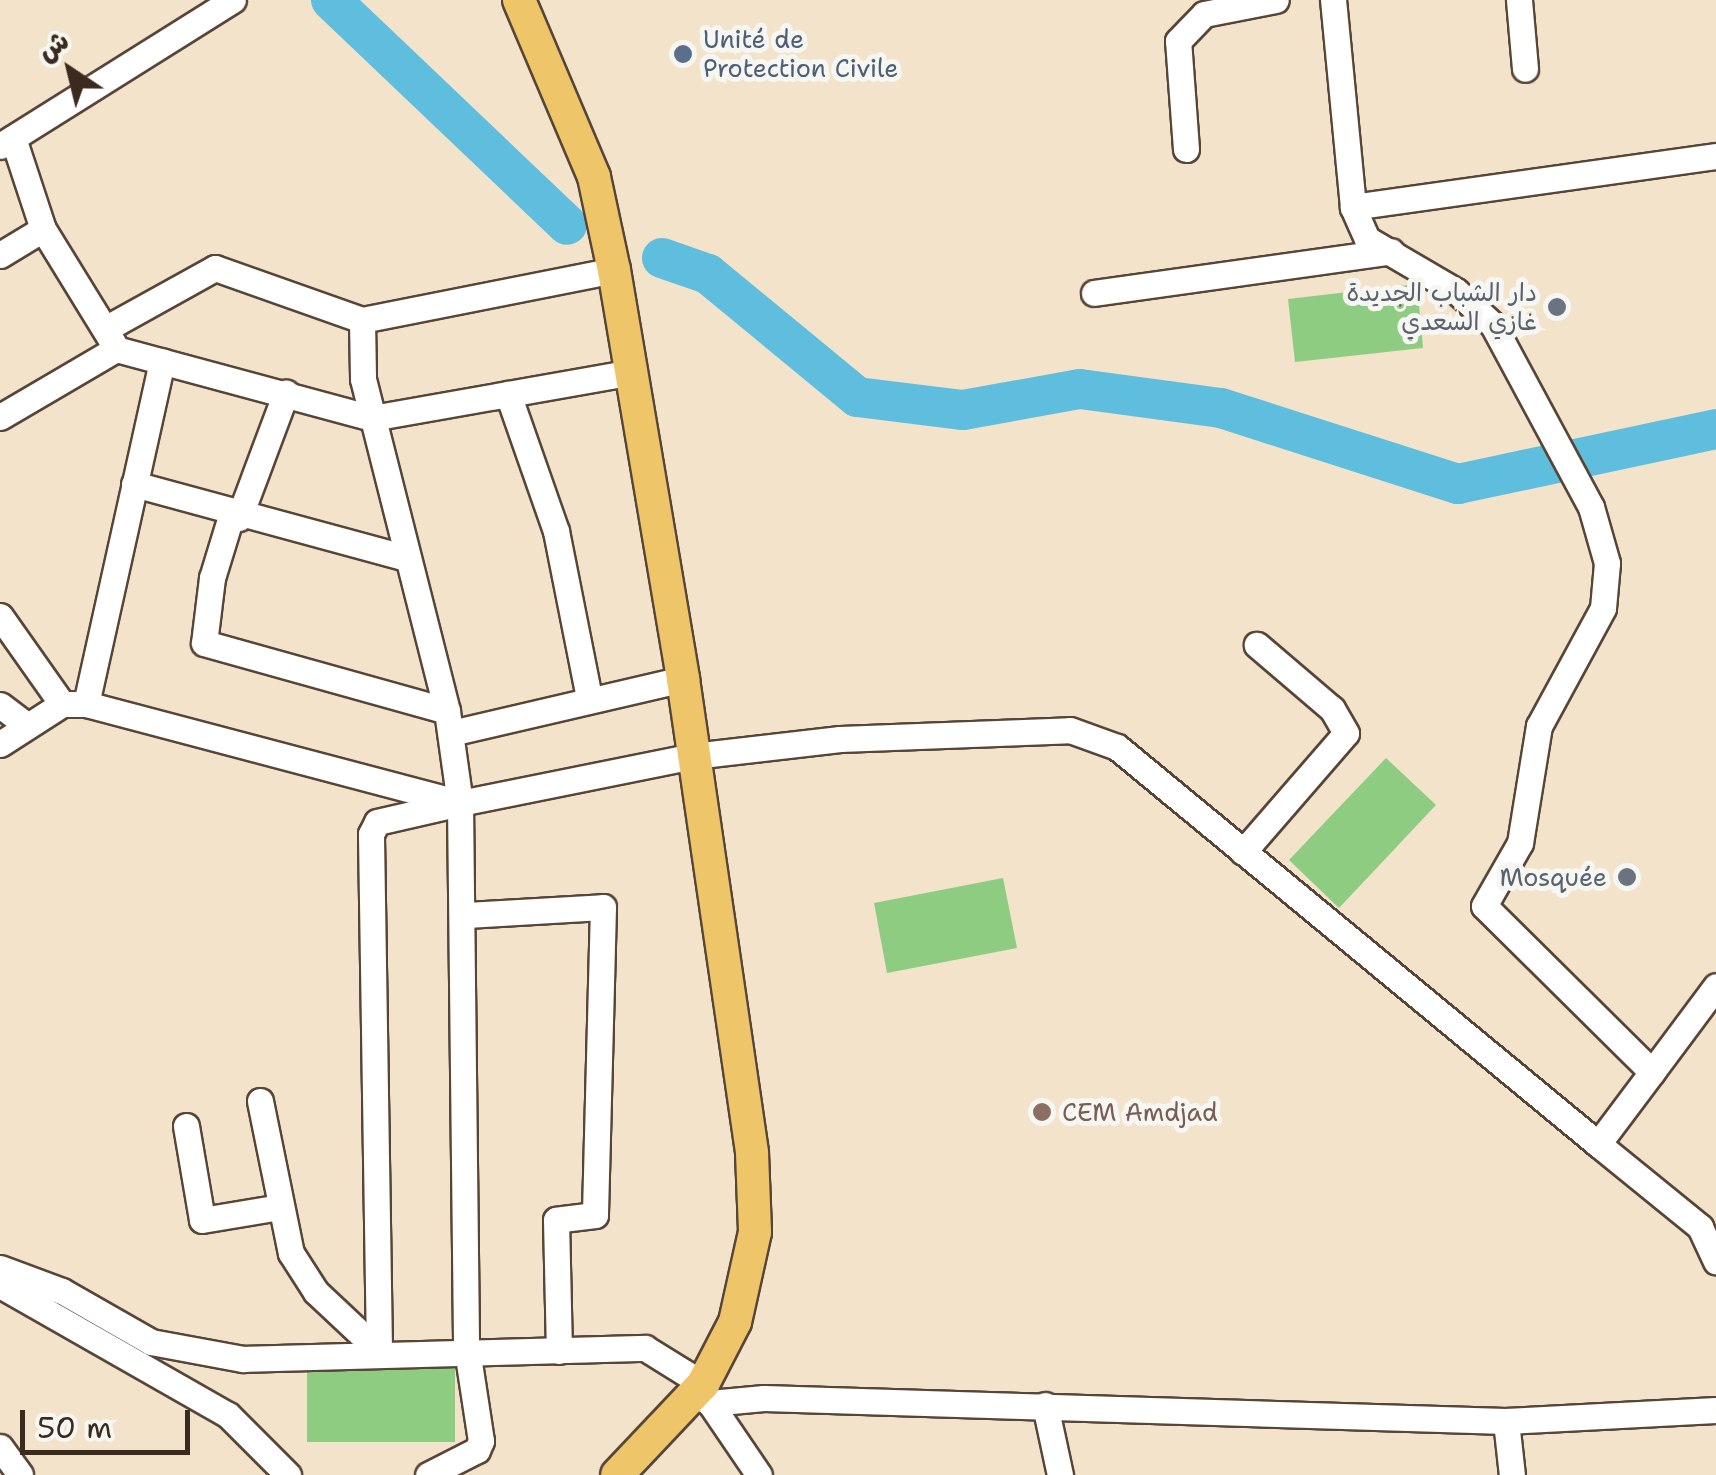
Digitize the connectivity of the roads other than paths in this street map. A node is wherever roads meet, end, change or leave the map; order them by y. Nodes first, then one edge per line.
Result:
1 (233, 0) edge
2 (519, 0) edge
3 (1276, 0) edge
4 (1333, 0) edge
5 (1519, 0) edge
6 (1524, 69) dead end
7 (7, 142) edge
8 (1186, 149) dead end
9 (1716, 156) edge
10 (1352, 207) junction
11 (43, 229) junction
12 (1392, 251) junction
13 (0, 255) edge
14 (614, 270) junction
15 (1094, 293) dead end
16 (362, 320) junction
17 (110, 339) junction
18 (162, 362) junction
19 (632, 372) junction
20 (286, 392) junction
21 (508, 394) junction
22 (0, 417) edge
23 (372, 418) junction
24 (134, 484) junction
25 (235, 517) junction
26 (406, 558) junction
27 (0, 616) edge
28 (1256, 645) dead end
29 (684, 679) junction
30 (589, 698) junction
31 (74, 704) junction
32 (0, 705) edge
33 (449, 722) junction
34 (25, 724) junction
35 (0, 744) edge
36 (694, 756) junction
37 (460, 802) junction
38 (1242, 852) junction
39 (466, 916) junction
40 (1716, 986) edge
41 (1652, 1072) junction
42 (260, 1101) dead end
43 (186, 1126) dead end
44 (1598, 1144) junction
45 (280, 1207) junction
46 (1708, 1218) edge
47 (1716, 1261) edge
48 (0, 1268) edge
49 (0, 1286) edge
50 (379, 1351) junction
51 (559, 1351) junction
52 (470, 1354) junction
53 (703, 1394) junction
54 (1045, 1405) junction
55 (1716, 1410) edge
56 (1506, 1422) junction
57 (0, 1447) edge
58 (20, 1475) edge
59 (288, 1475) edge
60 (428, 1475) edge
61 (617, 1475) edge
62 (759, 1475) edge
63 (1060, 1475) edge
64 (1512, 1475) edge

1 - 7 street
2 - 14 main road
3 - 8 street
4 - 10 street
5 - 6 street
7 - 11 street
9 - 10 street
10 - 12 street
11 - 13 street
11 - 17 street
12 - 15 street
12 - 41 street
14 - 16 street
14 - 19 main road
16 - 17 street
16 - 23 street
17 - 18 street
17 - 22 street
18 - 20 street
18 - 24 street
19 - 21 street
19 - 29 main road
20 - 23 street
20 - 25 street
21 - 23 street
21 - 30 street
23 - 26 street
24 - 25 street
24 - 31 street
25 - 26 street
25 - 33 street
26 - 33 street
27 - 31 street
28 - 38 street
29 - 30 street
29 - 36 main road
30 - 33 street
31 - 34 street
31 - 37 street
32 - 34 street
33 - 37 street
34 - 35 street
36 - 37 street
36 - 38 street
36 - 53 main road
37 - 39 street
37 - 50 street
38 - 44 street
39 - 51 street
39 - 52 street
40 - 41 street
41 - 44 street
42 - 45 street
43 - 45 street
44 - 46 street
45 - 50 street
46 - 47 street
48 - 50 street
49 - 59 street
50 - 52 street
51 - 52 street
51 - 53 street
52 - 60 street
53 - 54 street
53 - 61 main road
53 - 62 street
54 - 56 street
54 - 63 street
55 - 56 street
56 - 64 street
57 - 58 street

